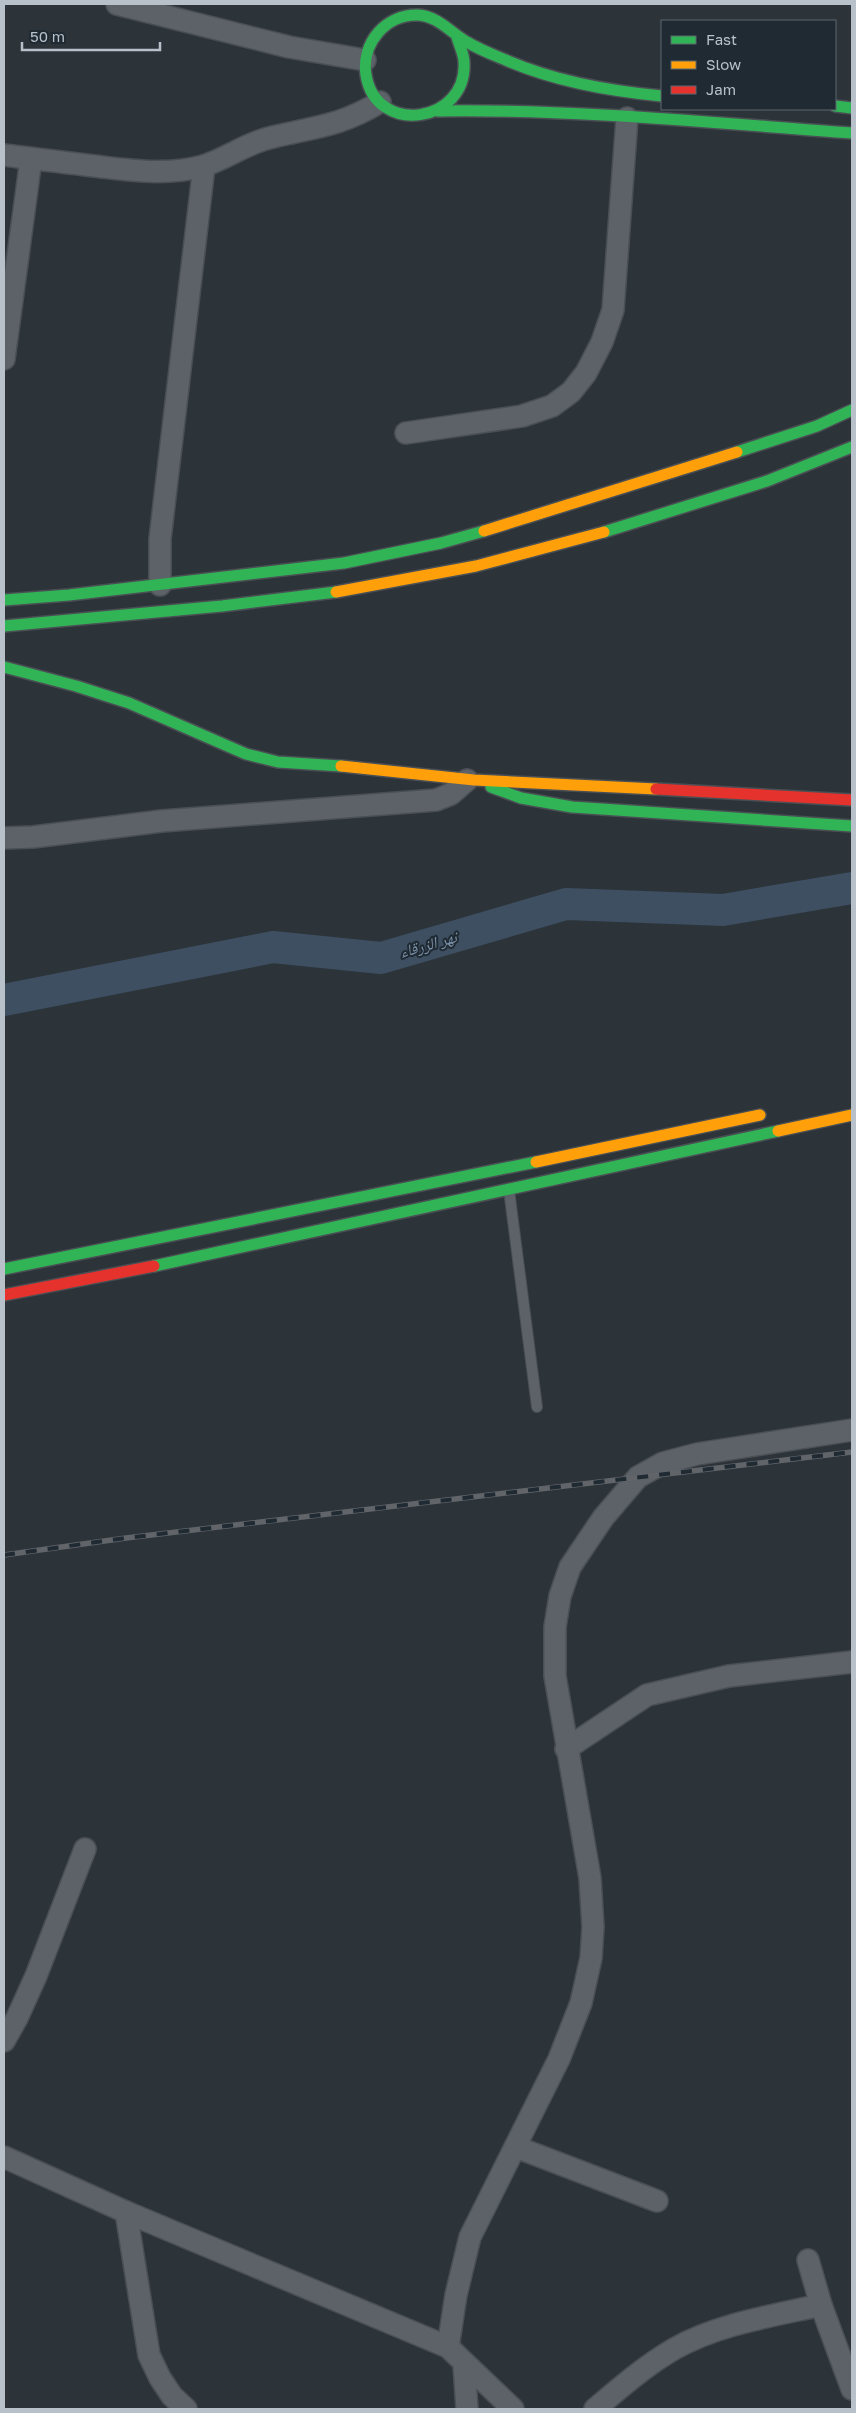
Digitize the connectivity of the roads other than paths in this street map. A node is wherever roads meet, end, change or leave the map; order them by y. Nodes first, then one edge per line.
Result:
1 (117, 4) edge
2 (443, 11) dead end
3 (447, 26) junction
4 (457, 37) junction
5 (364, 60) junction
6 (661, 96) edge
7 (380, 102) junction
8 (836, 106) edge
9 (852, 108) edge
10 (438, 111) junction
11 (627, 118) junction
12 (852, 133) edge
13 (4, 155) edge
14 (31, 158) junction
15 (204, 166) junction
16 (4, 359) edge
17 (852, 410) edge
18 (406, 433) dead end
19 (852, 447) edge
20 (160, 585) junction
21 (4, 600) edge
22 (4, 626) edge
23 (4, 667) edge
24 (474, 781) junction
25 (852, 800) edge
26 (852, 826) edge
27 (4, 838) edge
28 (769, 1114) dead end
29 (852, 1115) edge
30 (505, 1169) junction
31 (509, 1188) junction
32 (164, 1252) junction
33 (4, 1269) edge
34 (4, 1295) edge
35 (537, 1407) dead end
36 (852, 1430) edge
37 (852, 1662) edge
38 (566, 1749) junction
39 (85, 1849) dead end
40 (4, 2041) edge
41 (516, 2148) junction
42 (4, 2157) edge
43 (657, 2201) dead end
44 (126, 2212) junction
45 (808, 2260) dead end
46 (820, 2305) junction
47 (448, 2347) junction
48 (464, 2365) junction
49 (851, 2380) edge
50 (186, 2409) edge
51 (467, 2409) edge
52 (513, 2409) edge
53 (595, 2409) edge

1 - 5 street
2 - 3 street
3 - 4 street
3 - 5 street
4 - 6 street
4 - 10 street
5 - 7 street
7 - 10 street
7 - 15 street
8 - 9 street
10 - 11 street
11 - 12 street
11 - 18 street
13 - 14 street
14 - 15 street
14 - 16 street
15 - 20 street
17 - 20 street
19 - 22 street
20 - 21 street
23 - 24 street
24 - 25 street
24 - 26 street
24 - 27 street
28 - 30 street
29 - 31 street
30 - 31 street
30 - 32 street
31 - 32 street
31 - 35 lane
32 - 33 street
32 - 34 street
36 - 38 street
37 - 38 street
38 - 41 street
39 - 40 street
41 - 43 street
41 - 47 street
42 - 44 street
44 - 47 street
44 - 50 street
45 - 46 street
46 - 49 street
46 - 53 street
47 - 48 street
48 - 51 street
48 - 52 street

